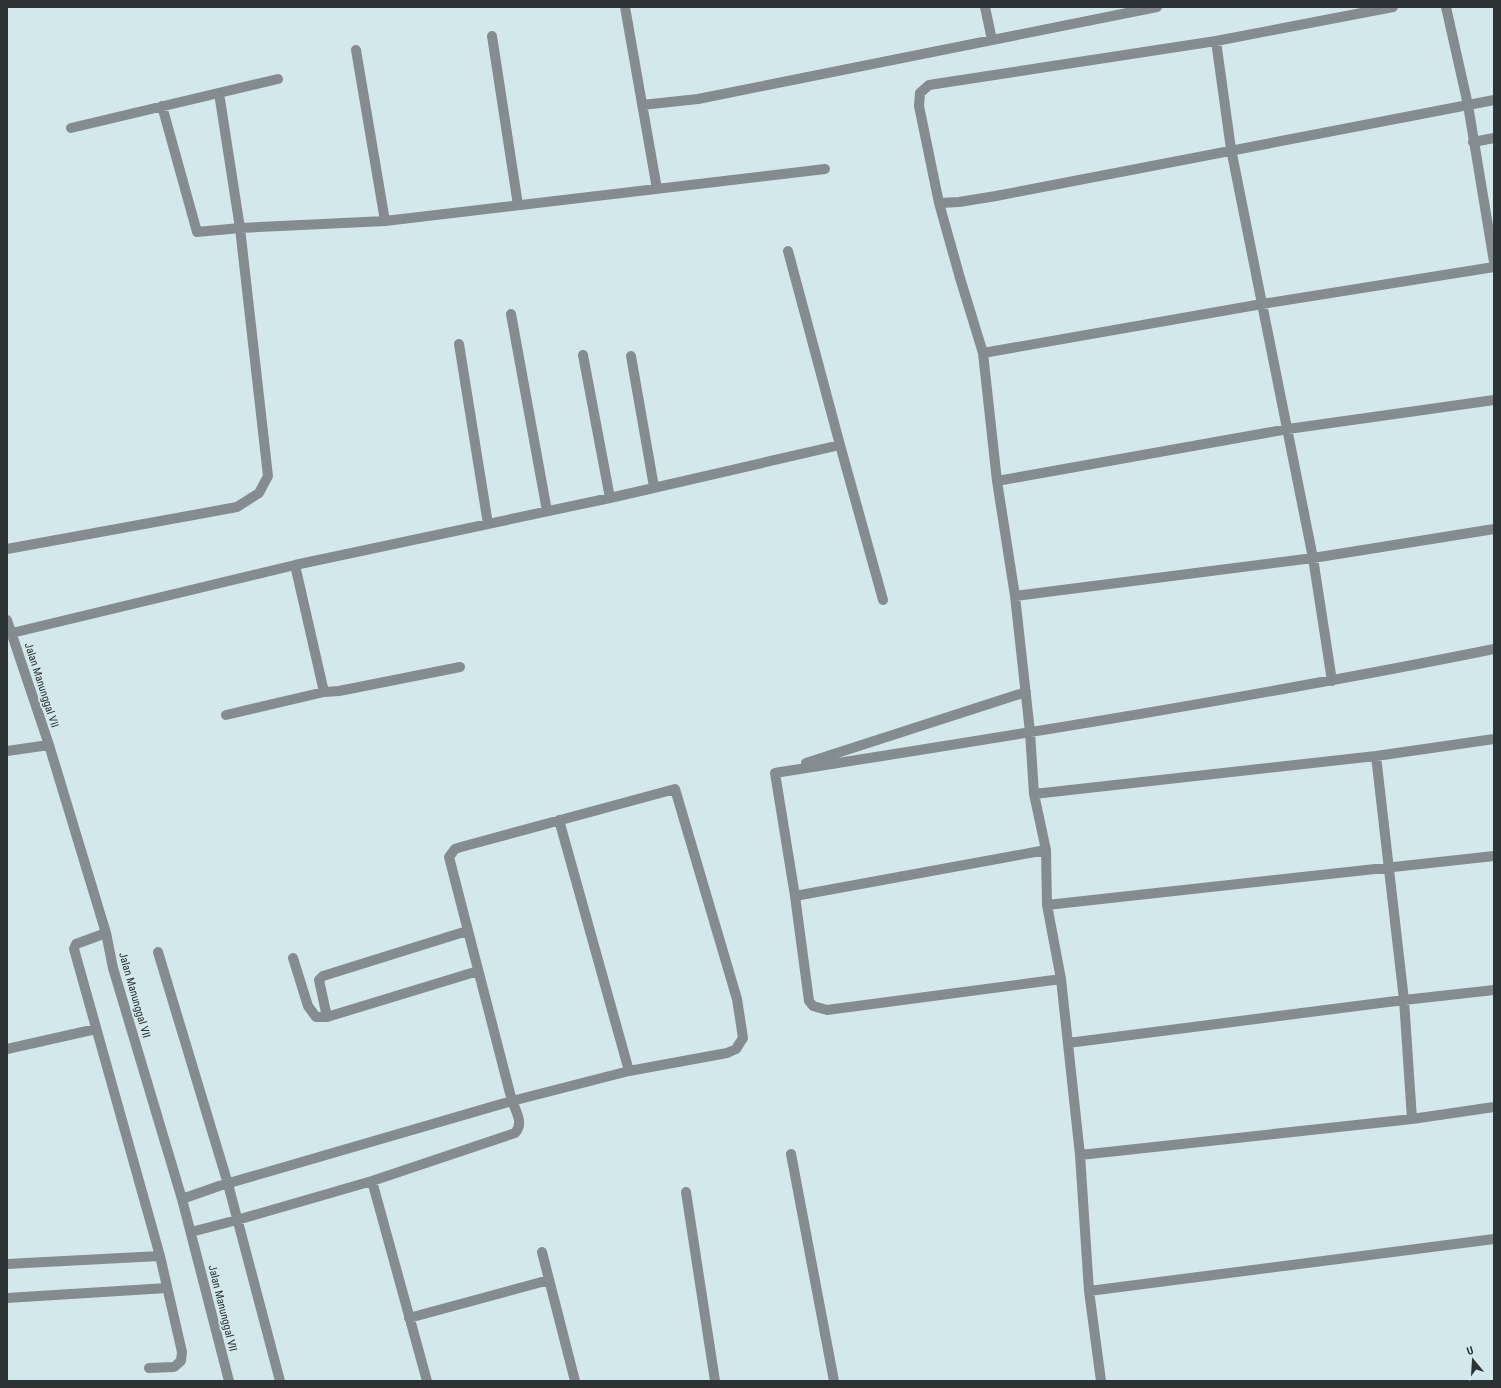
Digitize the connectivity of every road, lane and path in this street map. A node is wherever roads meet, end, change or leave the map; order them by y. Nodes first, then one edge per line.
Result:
1 (625, 7) edge
2 (985, 7) edge
3 (1157, 7) edge
4 (1393, 7) edge
5 (1446, 7) edge
6 (492, 36) dead end
7 (992, 40) junction
8 (1216, 41) junction
9 (356, 50) dead end
10 (278, 79) dead end
11 (219, 93) junction
12 (1494, 100) edge
13 (642, 105) junction
14 (1468, 105) junction
15 (162, 106) junction
16 (71, 128) dead end
17 (1494, 138) edge
18 (1473, 142) junction
19 (1231, 149) junction
20 (825, 169) dead end
21 (657, 189) junction
22 (939, 203) junction
23 (518, 205) junction
24 (385, 221) junction
25 (240, 228) junction
26 (788, 251) dead end
27 (1494, 262) edge
28 (1494, 267) edge
29 (1262, 304) junction
30 (511, 314) dead end
31 (459, 344) dead end
32 (983, 353) junction
33 (583, 355) dead end
34 (631, 356) dead end
35 (1494, 400) edge
36 (1288, 429) junction
37 (840, 445) junction
38 (997, 481) junction
39 (654, 487) junction
40 (610, 498) junction
41 (547, 511) junction
42 (488, 524) junction
43 (1494, 529) edge
44 (7, 549) edge
45 (1313, 558) junction
46 (295, 565) junction
47 (1015, 596) junction
48 (883, 600) dead end
49 (7, 620) edge
50 (12, 633) junction
51 (1494, 649) edge
52 (460, 667) dead end
53 (1332, 681) junction
54 (324, 692) junction
55 (1026, 692) junction
56 (226, 716) dead end
57 (1030, 732) junction
58 (1494, 739) edge
59 (49, 745) junction
60 (7, 751) edge
61 (1376, 756) junction
62 (775, 773) junction
63 (1034, 794) junction
64 (559, 820) junction
65 (1046, 850) junction
66 (1494, 856) edge
67 (1389, 866) junction
68 (795, 896) junction
69 (1047, 905) junction
70 (467, 931) junction
71 (106, 933) junction
72 (158, 952) dead end
73 (293, 958) dead end
74 (478, 971) junction
75 (1061, 979) junction
76 (1494, 990) edge
77 (1404, 1000) junction
78 (327, 1017) junction
79 (96, 1029) junction
80 (1068, 1043) junction
81 (7, 1049) edge
82 (629, 1072) junction
83 (512, 1101) junction
84 (1494, 1107) edge
85 (1412, 1119) junction
86 (792, 1154) dead end
87 (1080, 1155) junction
88 (372, 1181) junction
89 (228, 1184) junction
90 (686, 1192) dead end
91 (182, 1199) junction
92 (237, 1220) junction
93 (191, 1232) junction
94 (1494, 1239) edge
95 (542, 1252) dead end
96 (160, 1256) junction
97 (7, 1264) edge
98 (550, 1280) junction
99 (167, 1288) junction
100 (1089, 1290) junction
101 (7, 1298) edge
102 (409, 1318) junction
103 (150, 1368) dead end
104 (229, 1381) edge
105 (280, 1381) edge
106 (427, 1381) edge
107 (575, 1381) edge
108 (715, 1381) edge
109 (834, 1381) edge
110 (1100, 1381) edge

1 - 13 street
2 - 7 street
3 - 7 street
4 - 8 street
5 - 14 street
6 - 23 street
7 - 13 street
8 - 19 street
8 - 22 street
9 - 24 street
10 - 11 street
11 - 15 street
11 - 25 street
12 - 14 street
13 - 21 street
14 - 18 street
14 - 19 street
15 - 16 street
15 - 25 street
17 - 18 street
18 - 27 street
19 - 22 street
19 - 29 street
20 - 21 street
21 - 23 street
22 - 32 street
23 - 24 street
24 - 25 street
25 - 44 street
26 - 37 street
28 - 29 street
29 - 32 street
29 - 36 street
30 - 41 street
31 - 42 street
32 - 38 street
33 - 40 street
34 - 39 street
35 - 36 street
36 - 38 street
36 - 45 street
37 - 39 street
37 - 48 street
38 - 47 street
39 - 40 street
40 - 41 street
41 - 42 street
42 - 46 street
43 - 45 street
45 - 47 street
45 - 53 street
46 - 50 street
46 - 54 street
47 - 55 street
49 - 50 street, Jalan Manunggal VII
50 - 59 street, Jalan Manunggal VII
51 - 53 street
52 - 54 street
53 - 57 street
54 - 56 street
55 - 57 street
55 - 62 street
57 - 62 street
57 - 63 street
58 - 61 street
59 - 60 street
59 - 71 street, Jalan Manunggal VII
61 - 63 street
61 - 67 street
62 - 68 street
63 - 65 street
64 - 70 street
64 - 82 street
64 - 82 street
65 - 68 street
65 - 69 street
66 - 67 street
67 - 69 street
67 - 77 street
68 - 75 street
69 - 75 street
70 - 74 street
70 - 78 street
71 - 79 street
71 - 91 street, Jalan Manunggal VII
72 - 89 street
73 - 78 street
74 - 78 street
74 - 83 street
75 - 80 street
76 - 77 street
77 - 80 street
77 - 85 street
79 - 81 street
79 - 96 street
80 - 87 street
82 - 83 street
83 - 88 street
83 - 89 street
84 - 85 street
85 - 87 street
86 - 109 street
87 - 100 street
88 - 92 street
88 - 102 street
89 - 91 street
89 - 92 street
90 - 108 street
91 - 93 street, Jalan Manunggal VII
92 - 93 street
92 - 105 street
93 - 104 street, Jalan Manunggal VII
94 - 100 street
95 - 98 street
96 - 97 street
96 - 99 street
98 - 102 street
98 - 107 street
99 - 101 street
99 - 103 street
100 - 110 street
102 - 106 street

